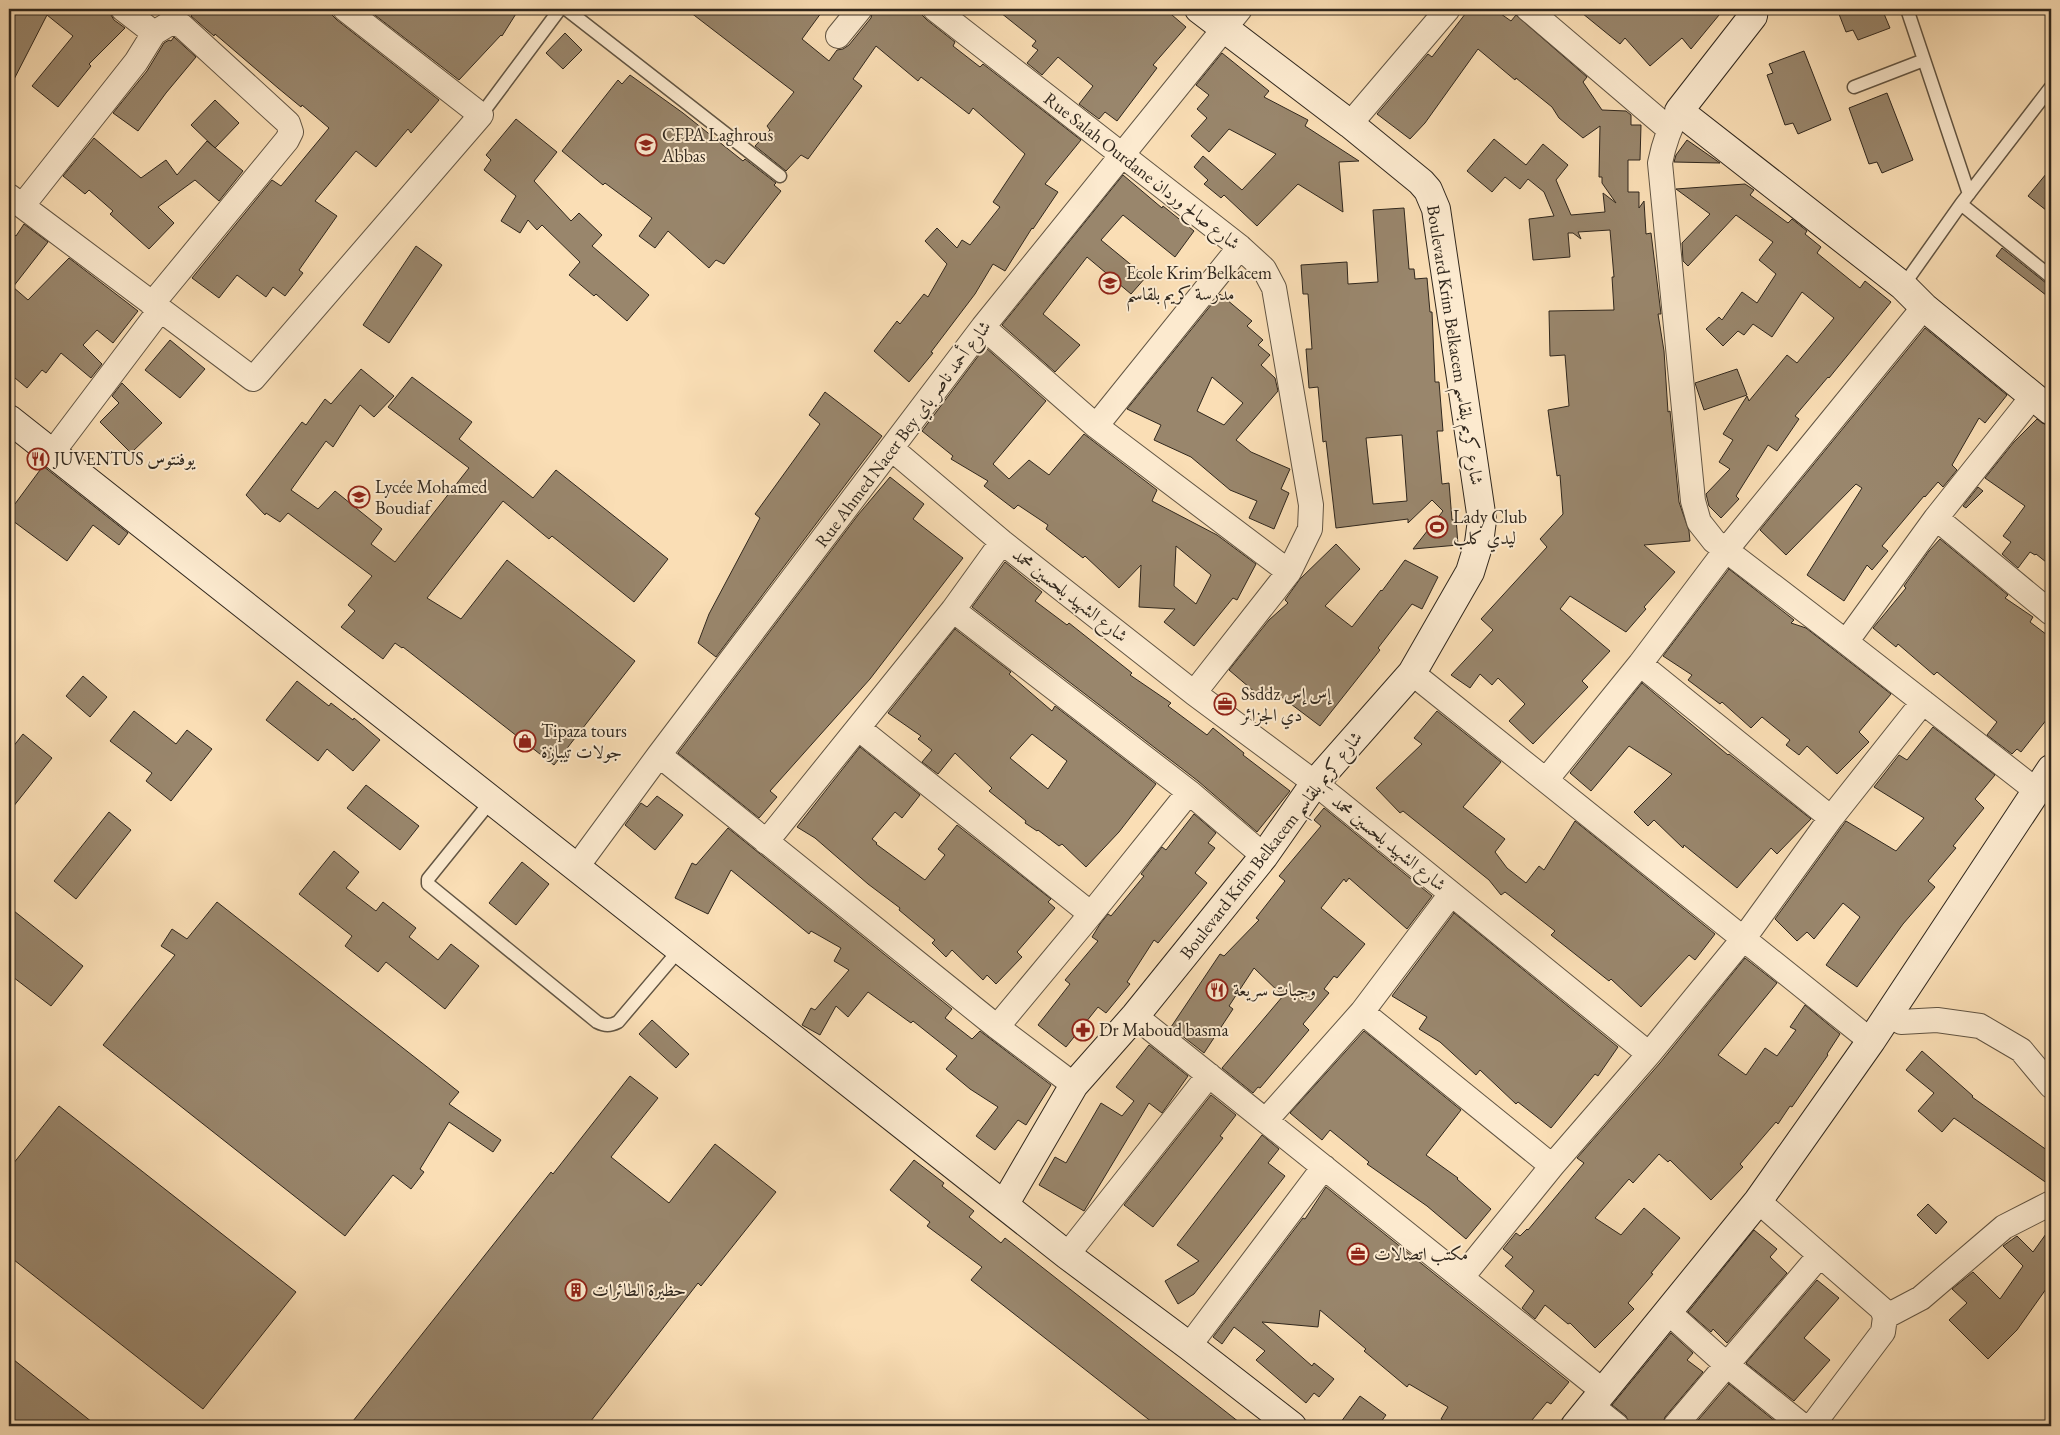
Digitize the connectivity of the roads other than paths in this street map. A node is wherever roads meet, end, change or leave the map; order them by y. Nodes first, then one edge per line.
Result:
1 (123, 9) edge
2 (345, 9) edge
3 (560, 9) edge
4 (566, 9) edge
5 (860, 9) edge
6 (935, 9) edge
7 (1199, 9) edge
8 (1448, 9) edge
9 (1528, 9) edge
10 (1754, 9) edge
11 (1907, 9) edge
12 (1232, 19) edge
13 (154, 33) junction
14 (838, 36) dead end
15 (1924, 60) junction
16 (1854, 87) dead end
17 (2051, 87) edge
18 (481, 115) junction
19 (1674, 120) junction
20 (1350, 124) junction
21 (1122, 155) junction
22 (780, 176) dead end
23 (1970, 194) junction
24 (16, 200) edge
25 (1961, 204) junction
26 (1240, 247) junction
27 (2051, 277) edge
28 (1903, 286) junction
29 (156, 307) junction
30 (1924, 307) junction
31 (984, 327) junction
32 (2042, 403) edge
33 (9, 418) edge
34 (1096, 426) junction
35 (892, 449) junction
36 (52, 453) junction
37 (1936, 518) junction
38 (1002, 542) junction
39 (1726, 550) junction
40 (1289, 572) junction
41 (954, 610) junction
42 (2051, 613) edge
43 (1846, 642) junction
44 (1640, 664) junction
45 (1412, 673) junction
46 (1194, 693) junction
47 (1923, 702) junction
48 (858, 728) junction
49 (659, 755) junction
50 (1546, 780) junction
51 (2044, 780) edge
52 (1315, 783) junction
53 (1189, 792) junction
54 (491, 801) junction
55 (1831, 818) junction
56 (766, 842) junction
57 (1264, 856) junction
58 (576, 868) junction
59 (1451, 894) junction
60 (1091, 914) junction
61 (1744, 938) junction
62 (680, 949) junction
63 (1362, 1012) junction
64 (1889, 1015) junction
65 (1135, 1016) junction
66 (998, 1027) junction
67 (1871, 1041) junction
68 (1649, 1054) junction
69 (1209, 1075) junction
70 (1074, 1084) junction
71 (2051, 1086) edge
72 (1266, 1120) junction
73 (1552, 1166) junction
74 (1324, 1167) junction
75 (1758, 1201) junction
76 (2051, 1203) edge
77 (1004, 1205) junction
78 (1067, 1255) junction
79 (1820, 1255) junction
80 (1462, 1277) junction
81 (1667, 1311) junction
82 (1885, 1317) junction
83 (1189, 1346) junction
84 (1727, 1365) junction
85 (1590, 1408) edge
86 (1292, 1426) edge
87 (1617, 1426) edge
88 (1675, 1426) edge
89 (1803, 1426) edge
90 (1812, 1426) edge

1 - 13 street
2 - 18 street
3 - 18 lane
4 - 22 lane
5 - 14 street
6 - 21 street, Rue Salah Ourdane شارع صالح وردان
7 - 12 street, Boulevard Krim Belkacem شارع كريم بلقاسم
8 - 20 street
9 - 19 street
10 - 19 street
11 - 15 lane
12 - 20 street, Boulevard Krim Belkacem شارع كريم بلقاسم
12 - 21 street, Rue Ahmed Nacer Bey شارع أحمد ناصر باي
13 - 24 street
13 - 29 street
15 - 16 lane
15 - 23 lane
17 - 23 lane
18 - 29 street
19 - 28 street
19 - 39 street
20 - 45 street, Boulevard Krim Belkacem شارع كريم بلقاسم
21 - 26 street, Rue Salah Ourdane شارع صالح وردان
21 - 31 street, Rue Ahmed Nacer Bey شارع أحمد ناصر باي
23 - 25 lane
24 - 29 street
25 - 27 lane
25 - 28 lane
26 - 34 street
26 - 40 street, Rue Salah Ourdane شارع صالح وردان
28 - 30 street
29 - 36 street
30 - 32 street
30 - 39 street
31 - 34 street
31 - 35 street, Rue Ahmed Nacer Bey شارع أحمد ناصر باي
32 - 37 street
33 - 36 street
34 - 40 street
35 - 38 street, شارع الشهيد بلحسين محمد
35 - 49 street, Rue Ahmed Nacer Bey شارع أحمد ناصر باي
36 - 54 street
37 - 42 street
37 - 43 street
38 - 41 street
38 - 46 street, شارع الشهيد بلحسين محمد
39 - 43 street
39 - 44 street
40 - 46 street, Rue Salah Ourdane شارع صالح وردان
41 - 48 street
41 - 53 street
43 - 47 street
44 - 50 street
44 - 55 street
45 - 50 street
45 - 52 street, Boulevard Krim Belkacem شارع كريم بلقاسم
46 - 52 street, شارع الشهيد بلحسين محمد
47 - 51 street
47 - 55 street
48 - 56 street
48 - 60 street
49 - 56 street
49 - 58 street, Rue Ahmed Nacer Bey شارع أحمد ناصر باي
50 - 61 street
51 - 64 street
52 - 57 street, Boulevard Krim Belkacem شارع كريم بلقاسم
52 - 59 street, شارع الشهيد بلحسين محمد
53 - 57 street
53 - 60 street
54 - 58 street
54 - 62 lane
55 - 61 street
56 - 66 street
57 - 65 street, Boulevard Krim Belkacem شارع كريم بلقاسم
58 - 62 street
59 - 63 street
59 - 68 street, شارع الشهيد بلحسين محمد
60 - 66 street
61 - 67 street
61 - 68 street
62 - 77 street
63 - 72 street
63 - 73 street
64 - 67 street
64 - 71 street
65 - 69 street
65 - 70 street, Boulevard Krim Belkacem شارع كريم بلقاسم
66 - 70 street
67 - 75 street
68 - 73 street
69 - 72 street
69 - 78 street
70 - 77 street, Boulevard Krim Belkacem شارع كريم بلقاسم
72 - 74 street
73 - 80 street
74 - 80 street
74 - 83 street
75 - 79 street
75 - 81 street
76 - 82 street
77 - 78 street
78 - 83 street
79 - 82 street
79 - 84 street
80 - 85 street
81 - 84 street
81 - 85 street
82 - 90 street
83 - 86 street
84 - 88 street
84 - 89 street
85 - 87 street

